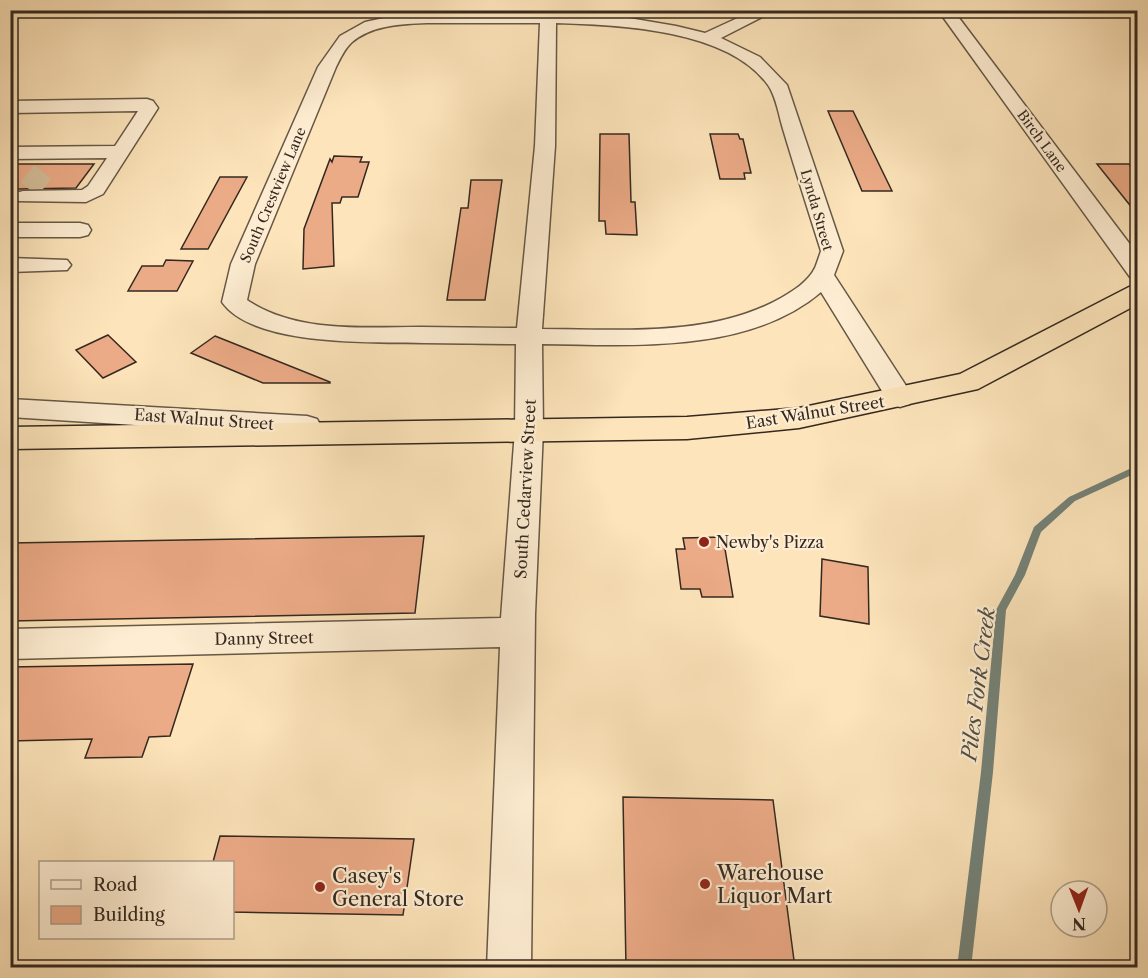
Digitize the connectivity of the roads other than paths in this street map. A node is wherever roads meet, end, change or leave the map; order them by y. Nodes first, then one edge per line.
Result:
1 (769, 10) edge
2 (945, 10) edge
3 (548, 14) edge
4 (706, 39) junction
5 (10, 107) edge
6 (121, 152) junction
7 (10, 153) edge
8 (21, 200) edge
9 (10, 230) edge
10 (80, 230) dead end
11 (59, 265) dead end
12 (10, 266) edge
13 (1137, 272) edge
14 (822, 275) junction
15 (1137, 293) edge
16 (529, 337) junction
17 (900, 398) junction
18 (10, 408) edge
19 (529, 430) junction
20 (397, 432) junction
21 (10, 438) edge
22 (517, 632) junction
23 (10, 644) edge
24 (509, 968) edge

1 - 4 street
2 - 13 street, Birch Lane
3 - 4 street, Lynda Street
3 - 16 street, South Cedarview Street
3 - 16 street, South Crestview Lane
4 - 14 street, Lynda Street
5 - 6 street
6 - 7 street
6 - 8 street
9 - 10 street
11 - 12 street
14 - 16 street, Lynda Street
14 - 17 street
15 - 17 highway, East Walnut Street
16 - 19 street, South Cedarview Street
17 - 19 highway, East Walnut Street
18 - 20 street, East Walnut Street
19 - 20 highway, East Walnut Street
19 - 22 street, South Cedarview Street
20 - 21 highway, East Walnut Street
22 - 23 street, Danny Street
22 - 24 street, South Cedarview Street

